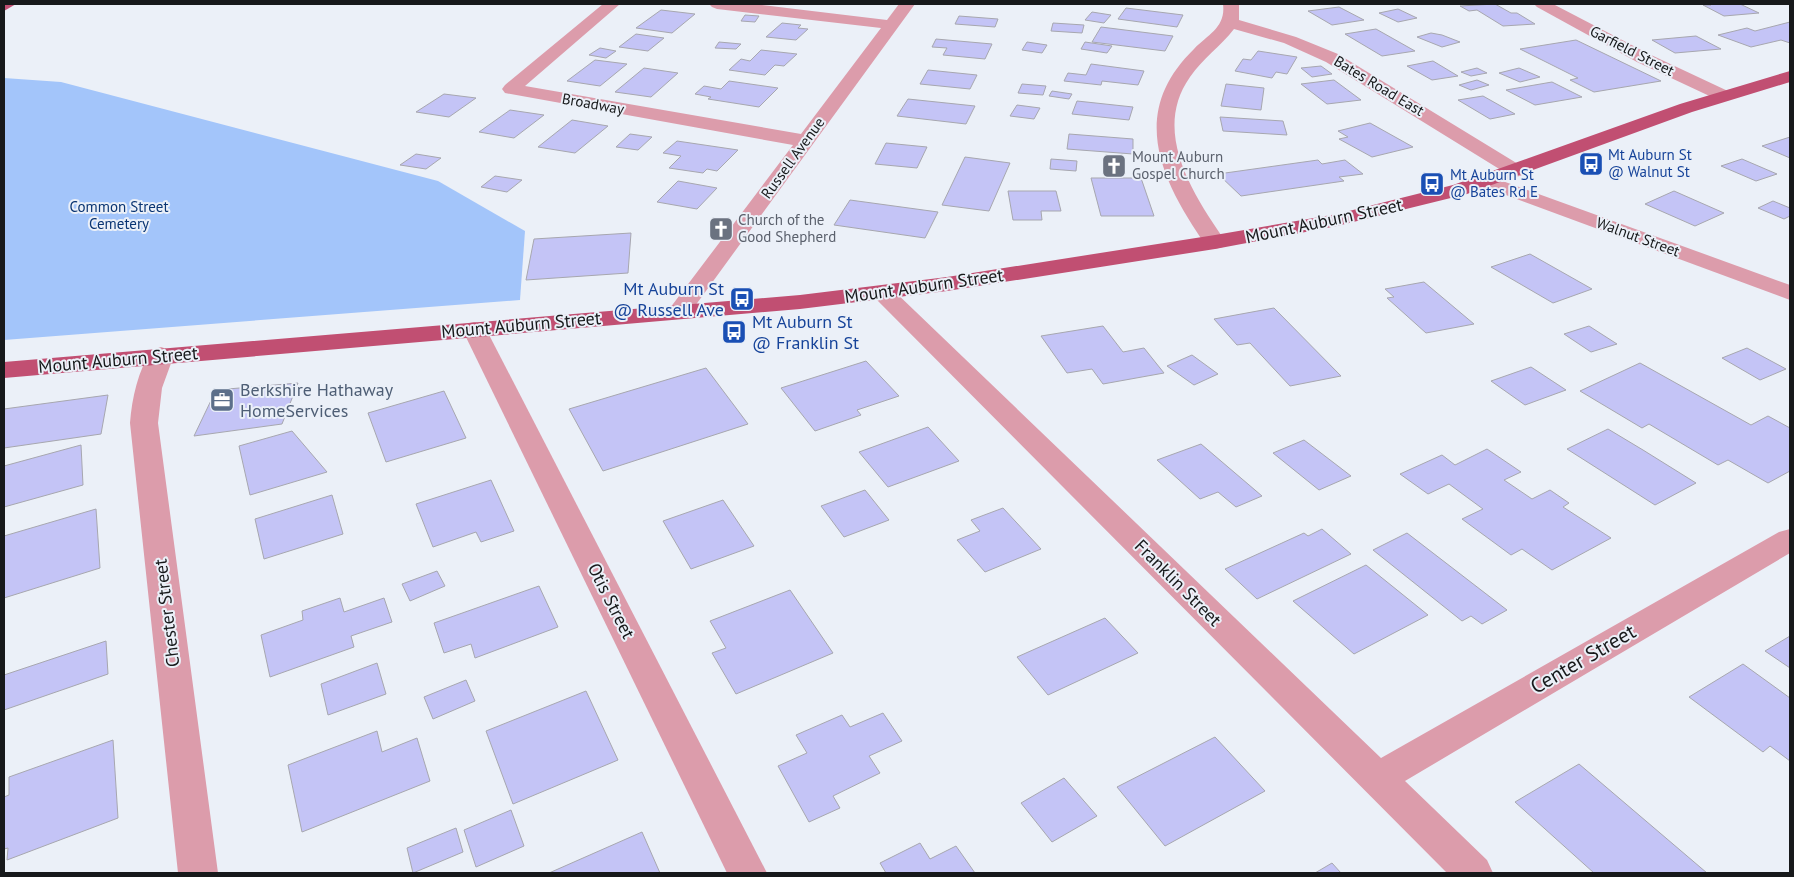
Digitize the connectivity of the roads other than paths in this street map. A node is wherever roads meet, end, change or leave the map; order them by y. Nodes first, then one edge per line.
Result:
1 (8, 4) edge
2 (612, 4) edge
3 (717, 4) edge
4 (907, 4) edge
5 (1231, 4) edge
6 (1542, 4) edge
7 (4, 6) edge
8 (1232, 23) junction
9 (892, 25) junction
10 (1790, 76) edge
11 (1724, 96) junction
12 (805, 140) junction
13 (1516, 171) junction
14 (1486, 181) junction
15 (1215, 242) junction
16 (884, 292) junction
17 (1790, 293) edge
18 (679, 312) junction
19 (474, 329) junction
20 (161, 356) junction
21 (4, 370) edge
22 (1790, 538) edge
23 (1377, 779) junction
24 (198, 873) edge
25 (748, 873) edge
26 (1473, 873) edge

1 - 7 main road
2 - 12 street, Broadway
3 - 9 street
4 - 9 street, Russell Avenue
5 - 8 street
6 - 11 street, Garfield Street
8 - 13 street, Bates Road East
8 - 15 street
9 - 12 street, Russell Avenue
10 - 11 main road, Mount Auburn Street
11 - 13 main road, Mount Auburn Street
12 - 18 street, Russell Avenue
13 - 14 main road, Mount Auburn Street
14 - 15 main road, Mount Auburn Street
14 - 17 street, Walnut Street
15 - 16 main road, Mount Auburn Street
16 - 18 main road, Mount Auburn Street
16 - 23 street, Franklin Street
18 - 19 main road, Mount Auburn Street
19 - 20 main road, Mount Auburn Street
19 - 25 street, Otis Street
20 - 21 main road, Mount Auburn Street
20 - 24 street, Chester Street
22 - 23 street, Center Street
23 - 26 street, Franklin Street

